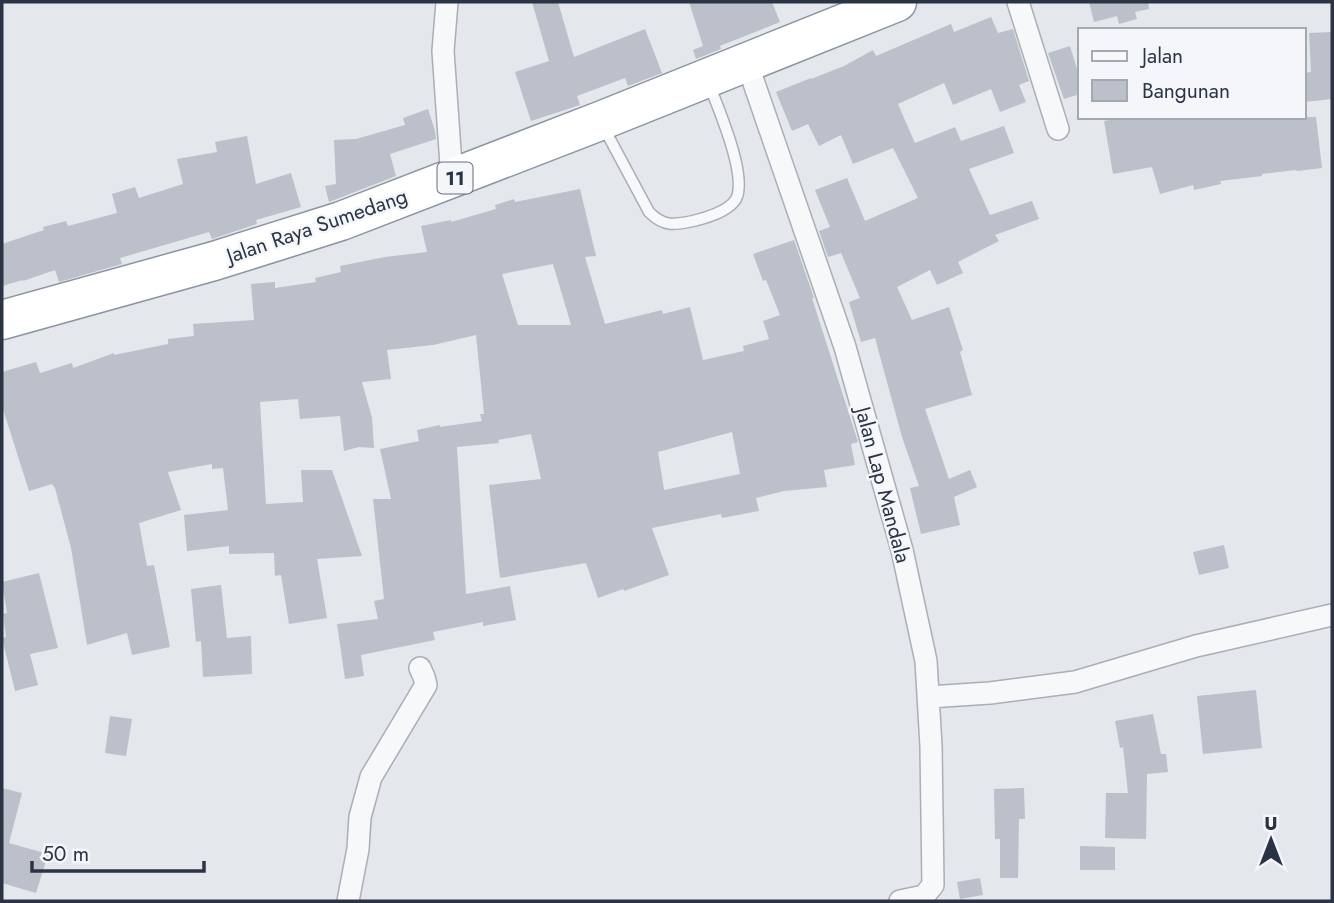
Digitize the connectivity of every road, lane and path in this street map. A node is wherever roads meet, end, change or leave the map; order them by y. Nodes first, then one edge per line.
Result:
1 (447, 2) edge
2 (897, 2) edge
3 (1018, 2) edge
4 (747, 62) junction
5 (707, 78) junction
6 (600, 121) junction
7 (1058, 130) dead end
8 (452, 179) junction
9 (2, 320) edge
10 (1332, 615) edge
11 (420, 668) dead end
12 (929, 697) junction
13 (348, 901) edge
14 (900, 901) edge

1 - 8 street
2 - 4 highway, Jalan Raya Sumedang / 11
3 - 7 street
4 - 5 highway, Jalan Raya Sumedang / 11
4 - 12 street, Jalan Lap Mandala
5 - 6 highway, Jalan Raya Sumedang / 11
5 - 6 lane
6 - 8 highway, Jalan Raya Sumedang / 11
8 - 9 highway, Jalan Raya Sumedang / 11
10 - 12 street
11 - 13 street
12 - 14 street, Jalan Lap Mandala

